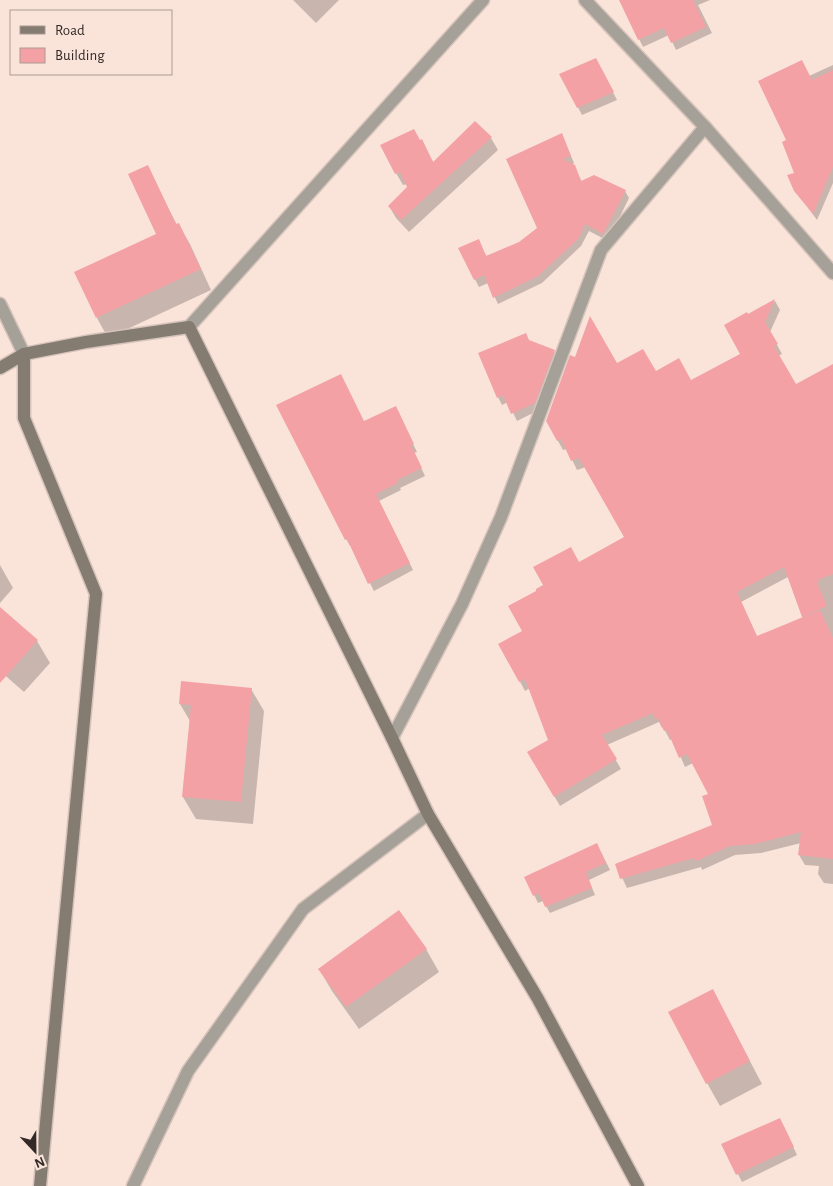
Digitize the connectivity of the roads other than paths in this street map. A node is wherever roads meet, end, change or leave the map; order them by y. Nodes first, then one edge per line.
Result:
1 (483, 0) edge
2 (585, 0) edge
3 (705, 127) junction
4 (833, 273) edge
5 (0, 304) edge
6 (189, 327) junction
7 (24, 354) junction
8 (0, 368) edge
9 (392, 738) junction
10 (428, 814) junction
11 (40, 1186) edge
12 (133, 1186) edge
13 (638, 1186) edge

1 - 6 street
2 - 3 street
3 - 4 street
3 - 9 street
5 - 7 street
6 - 7 street
6 - 9 street
7 - 8 street
7 - 11 street
9 - 10 street
10 - 12 street
10 - 13 street

